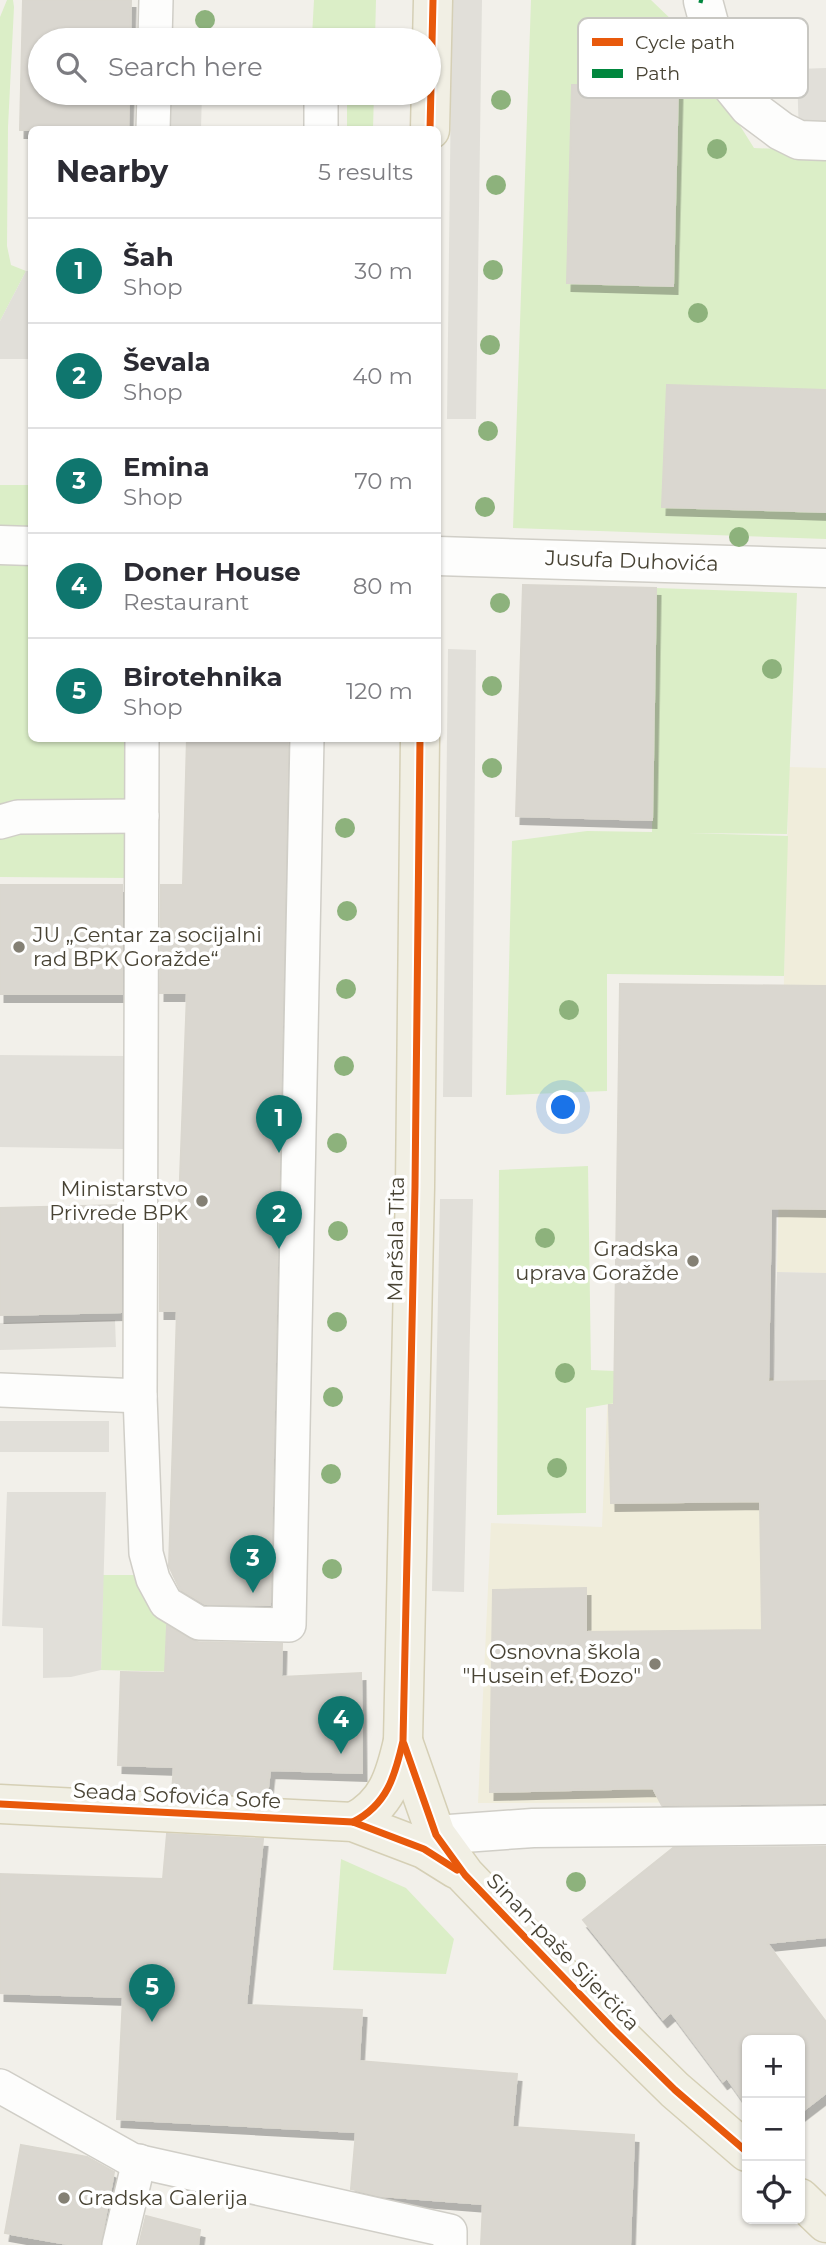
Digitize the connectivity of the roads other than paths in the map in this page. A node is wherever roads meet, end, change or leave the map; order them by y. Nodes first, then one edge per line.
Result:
1 (156, 0) edge
2 (433, 0) edge
3 (703, 1) edge
4 (708, 18) edge
5 (156, 28) edge
6 (432, 28) edge
7 (742, 98) edge
8 (154, 105) edge
9 (321, 105) edge
10 (431, 105) edge
11 (153, 126) edge
12 (321, 126) edge
13 (430, 126) edge
14 (826, 141) edge
15 (0, 545) edge
16 (28, 546) edge
17 (441, 556) edge
18 (826, 568) edge
19 (142, 742) edge
20 (307, 742) edge
21 (420, 742) edge
22 (142, 816) junction
23 (0, 822) edge
24 (0, 1390) edge
25 (140, 1396) junction
26 (403, 1741) junction
27 (0, 1804) edge
28 (353, 1822) junction
29 (826, 1825) edge
30 (436, 1835) junction
31 (465, 1875) junction
32 (0, 2086) edge
33 (742, 2148) edge
34 (139, 2161) junction
35 (805, 2203) edge
36 (826, 2223) edge
37 (119, 2245) edge
38 (450, 2245) edge

1 - 5 lane
2 - 6 main road
3 - 4 street
7 - 14 street
8 - 11 lane
9 - 12 lane
10 - 13 main road
15 - 16 street
17 - 18 street, Jusufa Duhovića
19 - 22 lane
20 - 25 lane
21 - 26 main road, Maršala Tita
22 - 23 lane
22 - 25 lane
24 - 25 lane
26 - 28 main road
26 - 30 main road, Sinan-paše Sijerčića
27 - 28 main road, Seada Sofovića Sofe
28 - 31 main road, Seada Sofovića Sofe
29 - 30 street
30 - 31 main road, Sinan-paše Sijerčića
31 - 33 main road, Sinan-paše Sijerčića
32 - 34 lane
34 - 37 lane
34 - 38 lane
35 - 36 main road

